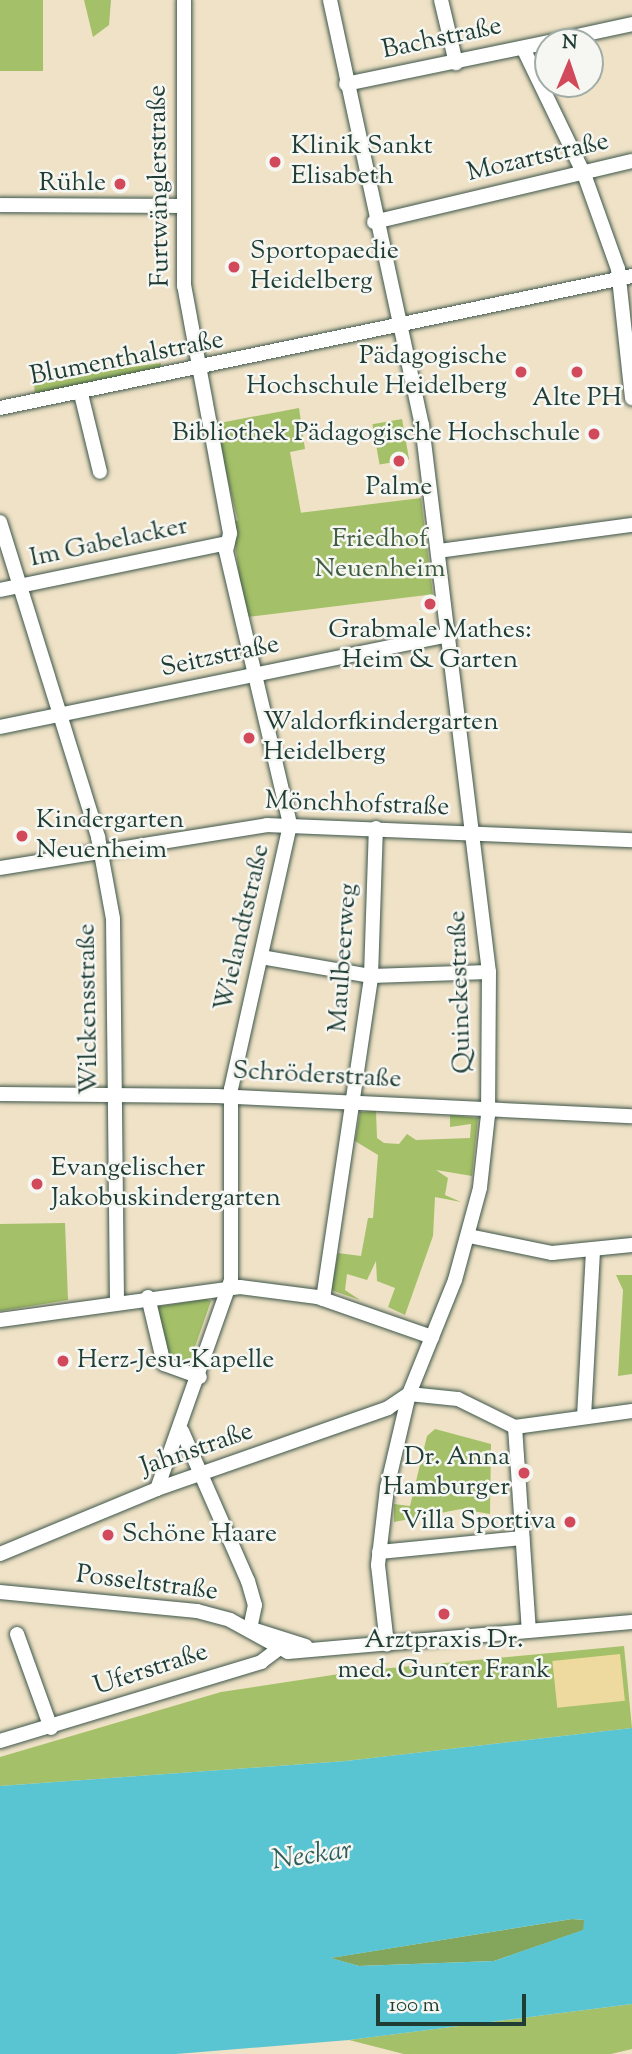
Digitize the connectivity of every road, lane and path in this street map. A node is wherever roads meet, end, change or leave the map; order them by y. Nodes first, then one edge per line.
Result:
1 (184, 0) edge
2 (330, 0) edge
3 (441, 0) edge
4 (632, 24) edge
5 (604, 30) edge
6 (534, 45) edge
7 (523, 48) junction
8 (456, 63) junction
9 (346, 84) junction
10 (632, 161) edge
11 (584, 174) junction
12 (0, 205) edge
13 (180, 206) junction
14 (374, 222) junction
15 (625, 282) edge
16 (404, 327) junction
17 (199, 370) junction
18 (81, 394) junction
19 (632, 398) edge
20 (0, 408) edge
21 (100, 472) dead end
22 (0, 522) edge
23 (632, 525) edge
24 (227, 543) junction
25 (439, 551) junction
26 (19, 587) junction
27 (0, 590) edge
28 (450, 635) junction
29 (255, 674) junction
30 (60, 715) junction
31 (0, 727) edge
32 (290, 824) junction
33 (376, 828) junction
34 (476, 834) junction
35 (632, 840) edge
36 (101, 851) junction
37 (0, 869) edge
38 (261, 957) junction
39 (489, 972) junction
40 (371, 976) junction
41 (0, 1094) edge
42 (116, 1095) junction
43 (230, 1097) junction
44 (355, 1102) junction
45 (488, 1109) junction
46 (632, 1115) edge
47 (468, 1237) junction
48 (632, 1245) edge
49 (593, 1249) junction
50 (229, 1288) junction
51 (148, 1297) junction
52 (323, 1299) junction
53 (117, 1301) junction
54 (0, 1320) edge
55 (432, 1337) junction
56 (200, 1377) junction
57 (409, 1394) junction
58 (632, 1411) edge
59 (583, 1418) junction
60 (515, 1427) junction
61 (182, 1431) junction
62 (204, 1474) junction
63 (157, 1489) junction
64 (522, 1538) junction
65 (379, 1552) junction
66 (0, 1554) edge
67 (1, 1592) edge
68 (632, 1622) edge
69 (250, 1629) junction
70 (529, 1631) junction
71 (17, 1634) dead end
72 (387, 1644) junction
73 (278, 1649) junction
74 (314, 1649) junction
75 (51, 1728) junction
76 (0, 1741) edge

1 - 13 street, Furtwänglerstraße
2 - 9 street, Quinckestraße
3 - 8 street
4 - 5 street, Bachstraße
6 - 7 street, Bachstraße
7 - 8 street, Bachstraße
7 - 11 street
8 - 9 street, Bachstraße
9 - 14 street, Quinckestraße
10 - 11 street, Mozartstraße
11 - 14 street, Mozartstraße
11 - 15 street
12 - 13 street
13 - 17 street, Furtwänglerstraße
14 - 16 street, Quinckestraße
15 - 16 street, Blumenthalstraße
15 - 19 street
16 - 17 street, Blumenthalstraße
16 - 25 street, Quinckestraße
17 - 18 street, Blumenthalstraße
17 - 24 street, Wielandtstraße
18 - 20 street, Blumenthalstraße
18 - 21 street
22 - 26 street, Wilckensstraße
23 - 25 street
24 - 26 street, Im Gabelacker
24 - 29 street, Wielandtstraße
25 - 28 street, Quinckestraße
26 - 27 street, Im Gabelacker
26 - 30 street, Wilckensstraße
28 - 29 street, Seitzstraße
28 - 34 street, Quinckestraße
29 - 30 street, Seitzstraße
29 - 32 street, Wielandtstraße
30 - 31 street, Seitzstraße
30 - 36 street, Wilckensstraße
32 - 33 street, Mönchhofstraße
32 - 36 street, Mönchhofstraße
32 - 38 street, Wielandtstraße
33 - 34 street, Mönchhofstraße
33 - 40 street, Maulbeerweg
34 - 35 street, Mönchhofstraße
34 - 39 street, Quinckestraße
36 - 37 street, Mönchhofstraße
36 - 42 street, Wilckensstraße
38 - 40 street
38 - 43 street, Wielandtstraße
39 - 40 street
39 - 45 street, Quinckestraße
40 - 44 street, Maulbeerweg
41 - 42 street, Schröderstraße
42 - 43 street, Schröderstraße
42 - 53 street, Wilckensstraße
43 - 44 street, Schröderstraße
43 - 50 street, Wielandtstraße
44 - 45 street, Schröderstraße
44 - 52 street, Maulbeerweg
45 - 46 street, Schröderstraße
45 - 47 street, Quinckestraße
47 - 49 street
47 - 55 street, Quinckestraße
48 - 49 street
49 - 59 street
50 - 51 street
50 - 52 street
50 - 56 street, Wielandtstraße
51 - 53 street
51 - 56 street
52 - 55 street
53 - 54 street
55 - 57 street, Quinckestraße
56 - 61 street, Wielandtstraße
57 - 60 street
57 - 62 street, Jahnstraße
57 - 65 street, Quinckestraße
58 - 59 street
59 - 60 street
60 - 64 street
61 - 62 street
61 - 63 street, Wielandtstraße
62 - 63 street, Jahnstraße
62 - 69 street
63 - 66 street, Jahnstraße
64 - 65 street
64 - 70 street
65 - 72 street, Quinckestraße
67 - 69 street, Posseltstraße
68 - 70 street, Uferstraße
69 - 73 street, Posseltstraße
69 - 74 street, Uferstraße
70 - 72 street, Uferstraße
71 - 75 street
72 - 74 street, Uferstraße
73 - 74 street, Uferstraße
73 - 75 street, Uferstraße
75 - 76 street, Uferstraße

